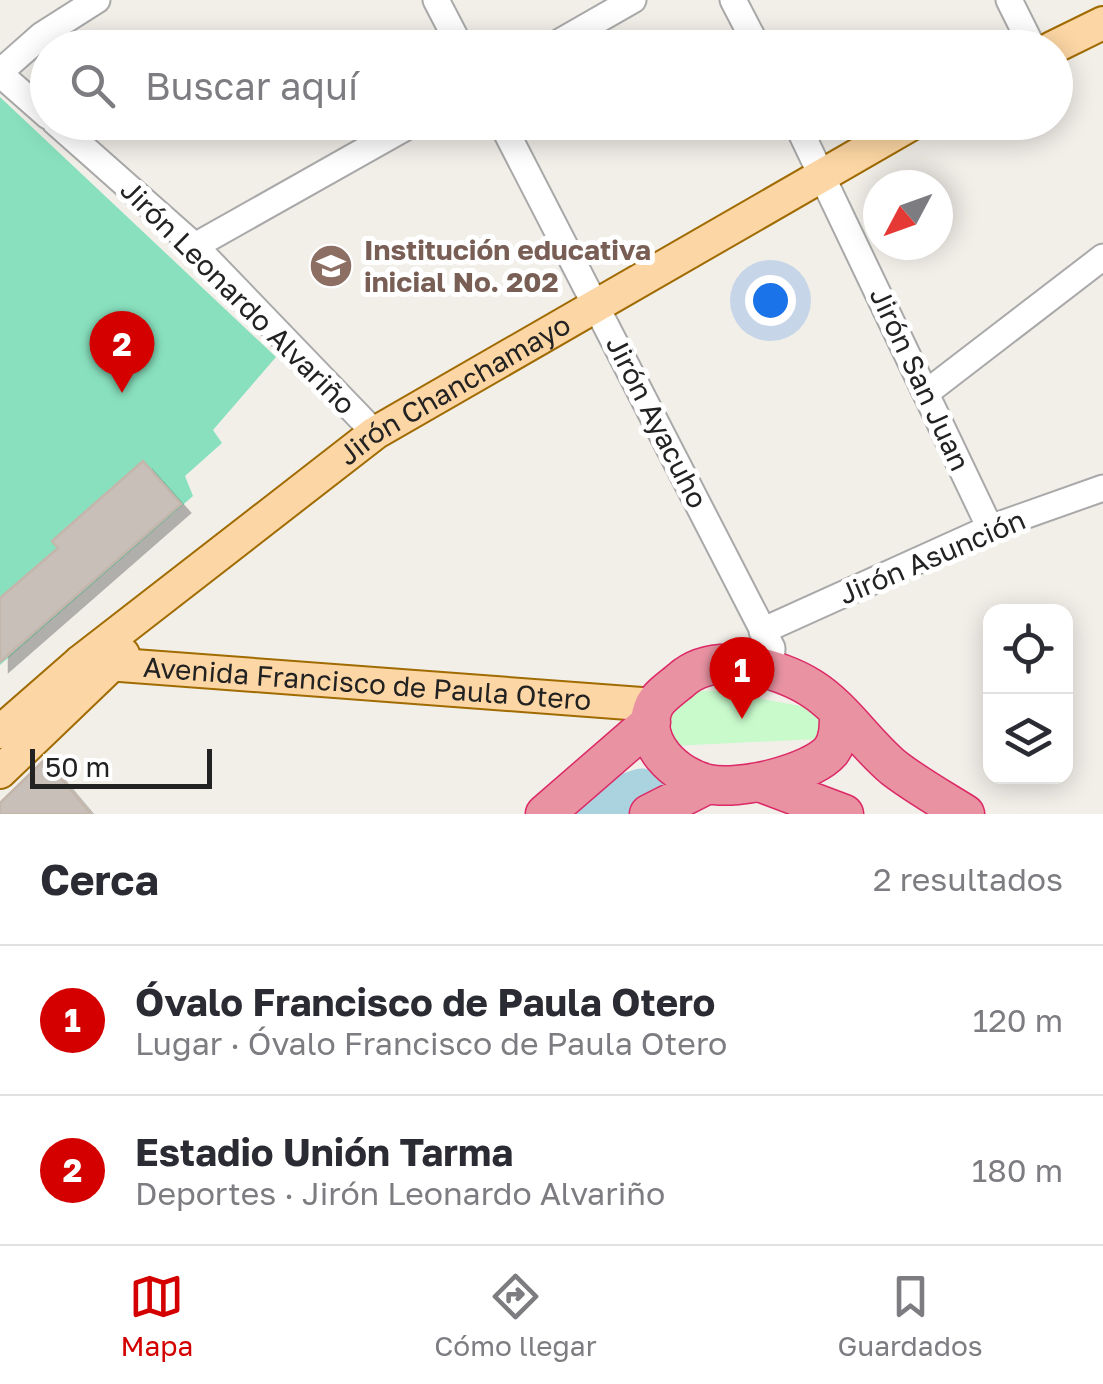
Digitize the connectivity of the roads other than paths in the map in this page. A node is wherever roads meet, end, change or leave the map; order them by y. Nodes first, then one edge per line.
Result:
1 (97, 0) edge
2 (436, 0) edge
3 (633, 0) edge
4 (733, 0) edge
5 (1010, 0) edge
6 (1103, 23) edge
7 (50, 30) edge
8 (452, 30) edge
9 (580, 30) edge
10 (749, 30) edge
11 (1024, 30) edge
12 (1073, 38) edge
13 (30, 46) edge
14 (0, 73) edge
15 (30, 100) edge
16 (75, 140) edge
17 (383, 140) edge
18 (510, 140) edge
19 (805, 140) edge
20 (883, 140) edge
21 (822, 174) junction
22 (195, 246) junction
23 (1103, 256) edge
24 (598, 305) junction
25 (926, 393) junction
26 (375, 433) junction
27 (1103, 488) edge
28 (990, 528) junction
29 (169, 595) junction
30 (762, 630) junction
31 (80, 662) junction
32 (115, 665) junction
33 (771, 672) junction
34 (653, 714) junction
35 (839, 714) junction
36 (0, 732) edge
37 (0, 772) edge
38 (762, 783) junction
39 (708, 784) junction
40 (545, 814) edge
41 (648, 814) edge
42 (844, 814) edge
43 (965, 814) edge

1 - 7 street
2 - 8 street
3 - 9 street
4 - 10 street
5 - 11 street
6 - 12 main road
13 - 14 street
14 - 15 street
16 - 22 street, Jirón Leonardo Alvariño
17 - 22 street
18 - 24 street, Jirón Ayacuho
19 - 21 street, Jirón San Juan
20 - 21 main road, Jirón Chanchamayo
21 - 24 main road, Jirón Chanchamayo
21 - 25 street, Jirón San Juan
22 - 26 street, Jirón Leonardo Alvariño
23 - 25 street
24 - 26 main road, Jirón Chanchamayo
24 - 30 street, Jirón Ayacuho
25 - 28 street, Jirón San Juan
26 - 29 main road, Jirón Chanchamayo
27 - 28 street, Jirón Asunción
28 - 30 street, Jirón Asunción
29 - 31 main road, Jirón Chanchamayo
29 - 32 main road, Jirón Chanchamayo
30 - 33 street, Jirón Ayacuho
31 - 32 main road, Avenida Francisco de Paula Otero
31 - 36 main road, Jirón Chanchamayo
32 - 34 main road, Avenida Francisco de Paula Otero
32 - 37 main road, Jirón Chanchamayo
33 - 34 highway
33 - 35 highway
34 - 39 highway
34 - 40 highway
35 - 38 highway
35 - 43 highway
38 - 39 highway
38 - 42 highway
39 - 41 highway

